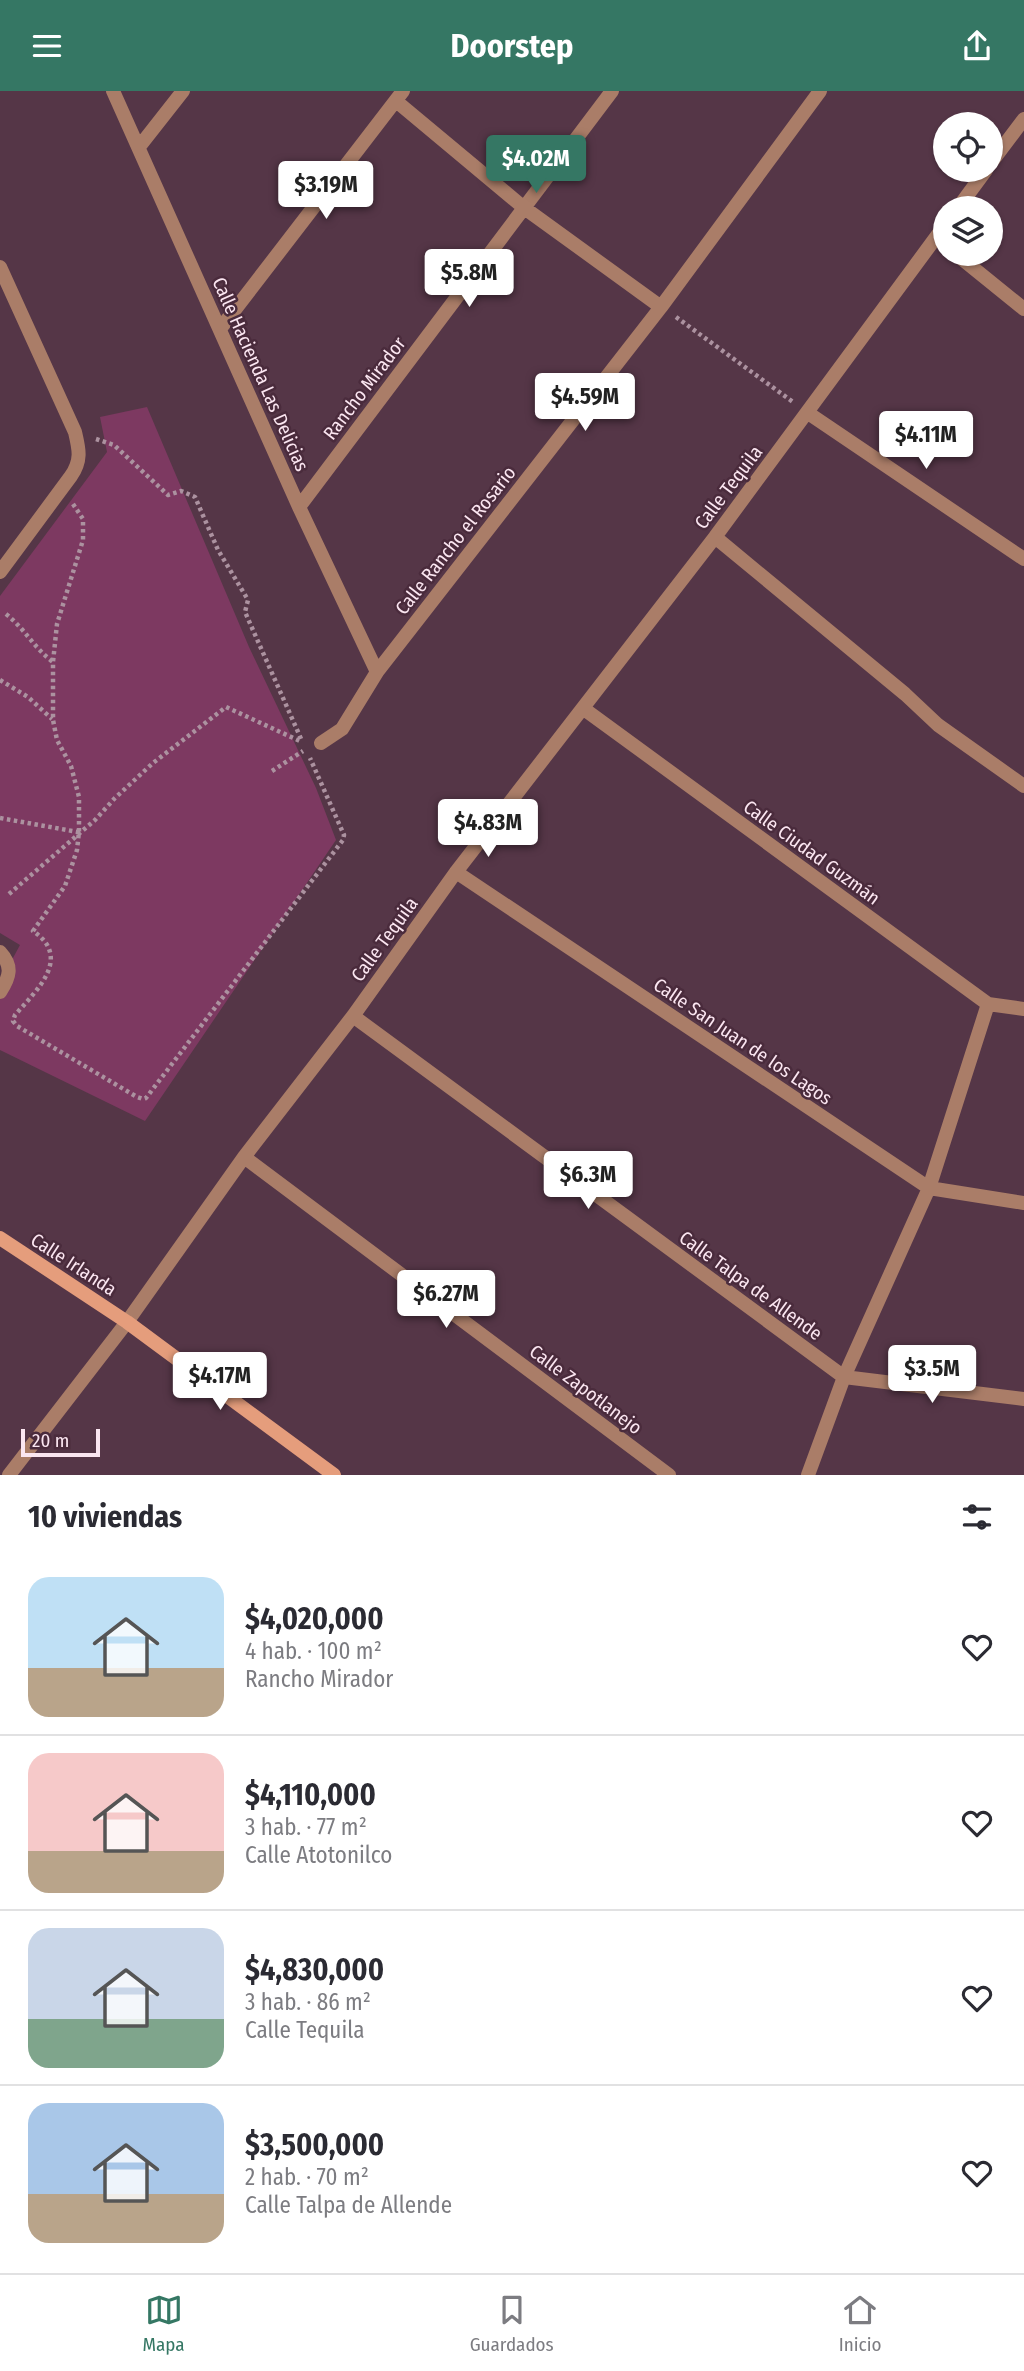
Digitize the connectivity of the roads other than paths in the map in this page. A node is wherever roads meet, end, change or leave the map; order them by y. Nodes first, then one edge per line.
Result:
1 (113, 91) edge
2 (183, 91) edge
3 (612, 91) edge
4 (820, 91) edge
5 (400, 96) edge
6 (1024, 119) edge
7 (139, 147) junction
8 (1003, 147) edge
9 (523, 207) junction
10 (933, 250) edge
11 (971, 266) edge
12 (0, 267) edge
13 (10, 291) junction
14 (0, 304) edge
15 (661, 307) junction
16 (1024, 309) edge
17 (220, 329) junction
18 (808, 412) junction
19 (299, 507) junction
20 (715, 537) junction
21 (1024, 559) edge
22 (0, 572) edge
23 (377, 672) junction
24 (583, 709) junction
25 (321, 743) dead end
26 (1024, 786) edge
27 (456, 872) junction
28 (4, 957) edge
29 (0, 992) edge
30 (988, 1004) junction
31 (1024, 1009) edge
32 (353, 1016) junction
33 (244, 1157) junction
34 (929, 1188) junction
35 (1024, 1203) edge
36 (0, 1238) edge
37 (127, 1322) junction
38 (844, 1377) junction
39 (1024, 1399) edge
40 (15, 1473) edge
41 (334, 1475) edge
42 (669, 1475) edge
43 (808, 1475) edge

1 - 7 street, Calle Hacienda Las Delicias
2 - 7 street
3 - 9 street, Rancho Mirador
4 - 15 street, Calle Rancho el Rosario
5 - 9 street
5 - 17 street
6 - 8 street
7 - 17 street, Calle Hacienda Las Delicias
9 - 15 street
9 - 19 street, Rancho Mirador
10 - 18 street, Calle Tequila
11 - 16 street
12 - 13 street
13 - 14 street
13 - 22 street
15 - 23 street, Calle Rancho el Rosario
17 - 19 street, Calle Hacienda Las Delicias
18 - 20 street, Calle Tequila
18 - 21 street
19 - 23 street, Calle Hacienda Las Delicias
20 - 24 street, Calle Tequila
20 - 26 street
23 - 25 street, Calle Rancho el Rosario
24 - 27 street, Calle Tequila
24 - 30 street, Calle Ciudad Guzmán
27 - 32 street, Calle Tequila
27 - 34 street, Calle San Juan de los Lagos
28 - 29 street
30 - 31 street, Calle Ciudad Guzmán
30 - 34 street
32 - 33 street, Calle Tequila
32 - 38 street, Calle Talpa de Allende
33 - 37 street, Calle Tequila
33 - 42 street, Calle Zapotlanejo
34 - 35 street, Calle San Juan de los Lagos
34 - 38 street
36 - 37 street, Calle Irlanda
37 - 40 street, Calle Tequila
37 - 41 street, Calle Irlanda
38 - 39 street, Calle Talpa de Allende
38 - 43 street

